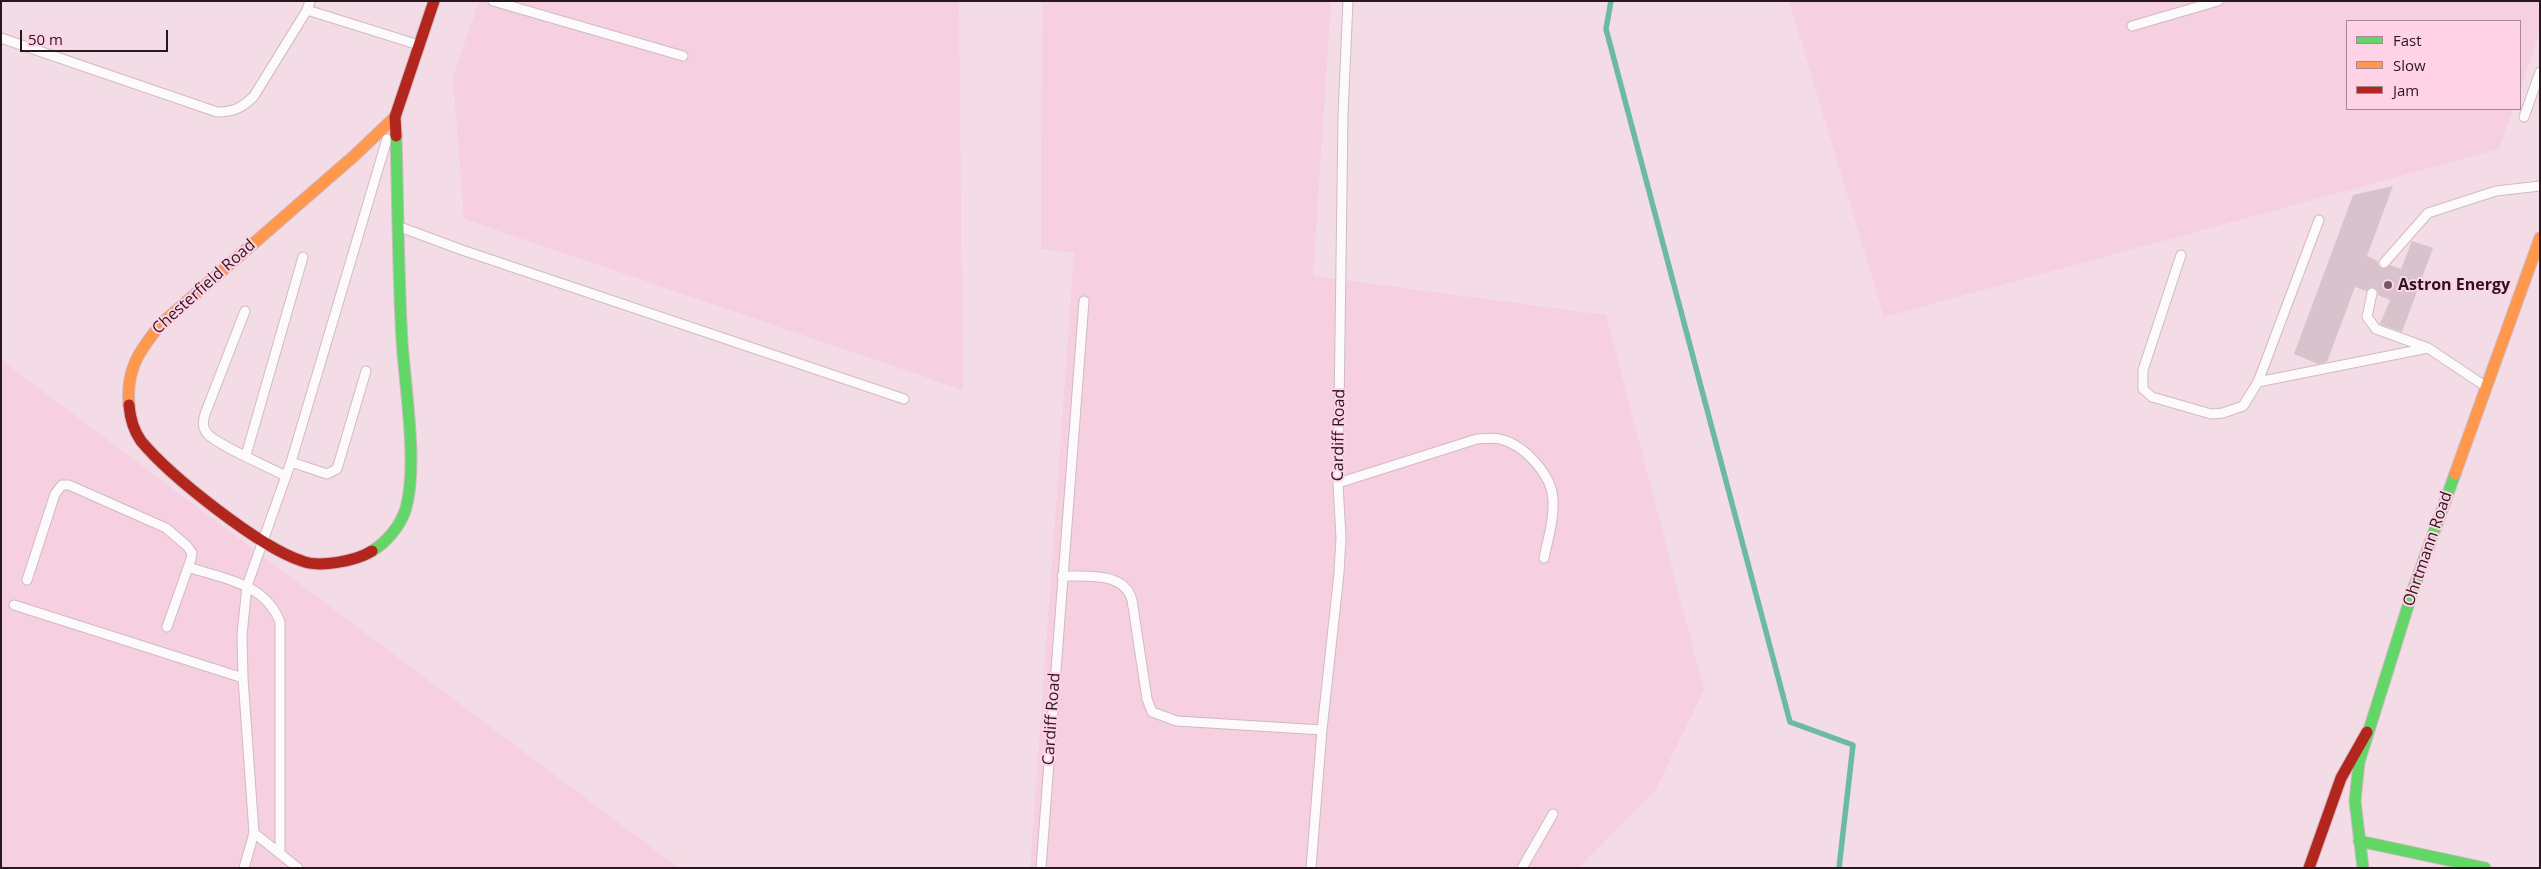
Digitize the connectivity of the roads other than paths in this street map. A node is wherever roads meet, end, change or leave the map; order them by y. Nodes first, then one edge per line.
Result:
1 (434, 1) edge
2 (493, 1) edge
3 (1348, 1) edge
4 (2218, 1) edge
5 (309, 5) edge
6 (2132, 26) dead end
7 (1, 38) edge
8 (420, 45) junction
9 (683, 56) dead end
10 (2540, 72) edge
11 (395, 117) junction
12 (2524, 117) dead end
13 (2540, 186) edge
14 (2319, 220) dead end
15 (398, 226) junction
16 (2540, 238) edge
17 (2181, 254) dead end
18 (303, 257) dead end
19 (2384, 263) dead end
20 (2372, 293) dead end
21 (1084, 301) dead end
22 (245, 311) dead end
23 (2428, 348) junction
24 (366, 371) dead end
25 (2258, 382) junction
26 (2486, 386) junction
27 (904, 399) dead end
28 (246, 455) junction
29 (290, 462) junction
30 (286, 476) junction
31 (1338, 483) junction
32 (264, 542) junction
33 (1544, 558) dead end
34 (188, 567) junction
35 (1062, 576) junction
36 (27, 580) dead end
37 (247, 586) junction
38 (14, 605) dead end
39 (167, 627) dead end
40 (243, 678) junction
41 (1322, 730) junction
42 (2367, 732) junction
43 (1553, 814) dead end
44 (254, 833) junction
45 (2359, 841) junction
46 (280, 854) junction
47 (244, 868) edge
48 (298, 868) edge
49 (1041, 868) edge
50 (1311, 868) edge
51 (1522, 868) edge
52 (2309, 868) edge
53 (2363, 868) edge
54 (2485, 868) edge

1 - 8 street, Chesterfield Road
2 - 9 lane
3 - 31 lane, Cardiff Road
4 - 6 lane
5 - 7 lane
5 - 8 lane
8 - 11 street, Chesterfield Road
10 - 12 lane
11 - 15 street, Chesterfield Road
11 - 29 lane, Chesterfield Road
11 - 32 street, Chesterfield Road
13 - 19 lane
14 - 25 lane
15 - 27 lane
15 - 32 street, Chesterfield Road
16 - 26 street, Ohrtmann Road
17 - 25 lane
18 - 28 lane
20 - 23 lane
21 - 35 lane, Cardiff Road
22 - 28 lane
23 - 25 lane
23 - 26 lane
24 - 29 lane
26 - 42 street, Ohrtmann Road
28 - 30 lane
29 - 30 lane, Chesterfield Road
30 - 32 lane, Chesterfield Road
31 - 33 lane
31 - 41 lane, Cardiff Road
32 - 37 lane
34 - 36 lane
34 - 37 lane
34 - 39 lane
35 - 41 lane
35 - 49 lane, Cardiff Road
37 - 40 lane
37 - 46 lane
38 - 40 lane
40 - 44 lane
41 - 50 lane, Cardiff Road
42 - 45 street, Ohrtmann Road
42 - 52 street
43 - 51 lane
44 - 46 lane
44 - 47 lane
45 - 53 street, Ohrtmann Road
45 - 54 street
46 - 48 lane

